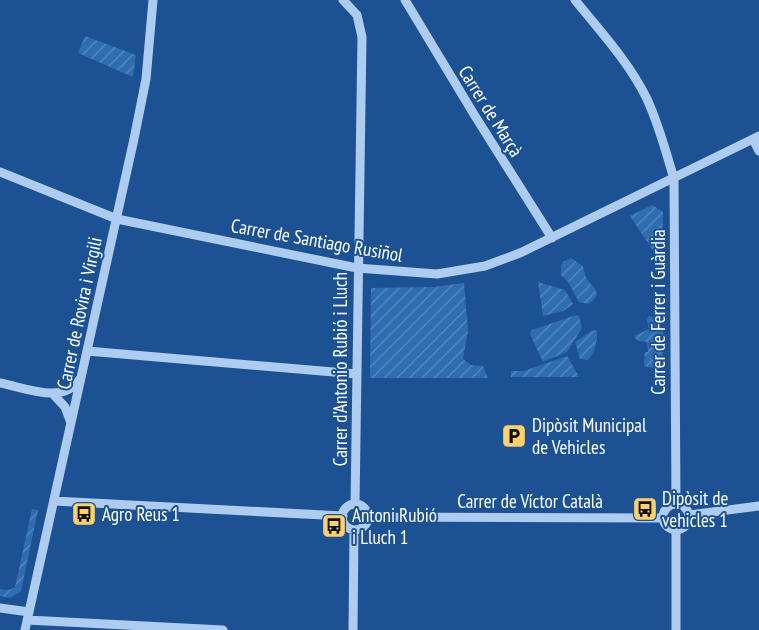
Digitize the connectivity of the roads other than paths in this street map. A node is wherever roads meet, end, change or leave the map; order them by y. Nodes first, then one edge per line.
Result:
1 (153, 0) edge
2 (343, 0) edge
3 (405, 0) edge
4 (575, 0) edge
5 (756, 137) edge
6 (759, 151) edge
7 (0, 172) edge
8 (674, 179) junction
9 (117, 219) junction
10 (552, 238) junction
11 (357, 268) junction
12 (88, 351) junction
13 (83, 371) junction
14 (357, 374) junction
15 (0, 383) edge
16 (54, 394) junction
17 (71, 425) junction
18 (54, 501) junction
19 (355, 504) junction
20 (676, 504) junction
21 (759, 506) edge
22 (689, 515) junction
23 (343, 516) junction
24 (368, 517) junction
25 (663, 518) junction
26 (354, 530) junction
27 (676, 531) junction
28 (0, 608) edge
29 (28, 616) junction
30 (25, 630) edge
31 (223, 630) edge
32 (353, 630) edge
33 (676, 630) edge

1 - 9 street, Carrer de Rovira i Virgili
2 - 11 street, Carrer d'Antonio Rubió i Lluch
3 - 10 street, Carrer de Marçà
4 - 8 street, Carrer de Ferrer i Guàrdia
5 - 6 street
5 - 8 street, Carrer de Santiago Rusiñol
7 - 9 street, Carrer de Santiago Rusiñol
8 - 10 street, Carrer de Santiago Rusiñol
8 - 20 street, Carrer de Ferrer i Guàrdia
9 - 11 street, Carrer de Santiago Rusiñol
9 - 12 street, Carrer de Rovira i Virgili
10 - 11 street, Carrer de Santiago Rusiñol
11 - 14 street, Carrer d'Antonio Rubió i Lluch
12 - 13 street, Carrer de Rovira i Virgili
12 - 14 street
13 - 16 street
13 - 17 street, Carrer de Rovira i Virgili
14 - 19 street, Carrer d'Antonio Rubió i Lluch
15 - 16 street
16 - 17 street
17 - 18 street, Carrer de Rovira i Virgili
18 - 23 street
18 - 29 street, Carrer de Rovira i Virgili
19 - 23 street
19 - 24 street
20 - 22 street
20 - 25 street
21 - 22 street
22 - 27 street
23 - 26 street
24 - 25 street, Carrer de Víctor Català
24 - 26 street
25 - 27 street
26 - 32 street
27 - 33 street
28 - 29 street
29 - 30 street, Carrer de Rovira i Virgili
29 - 31 street

